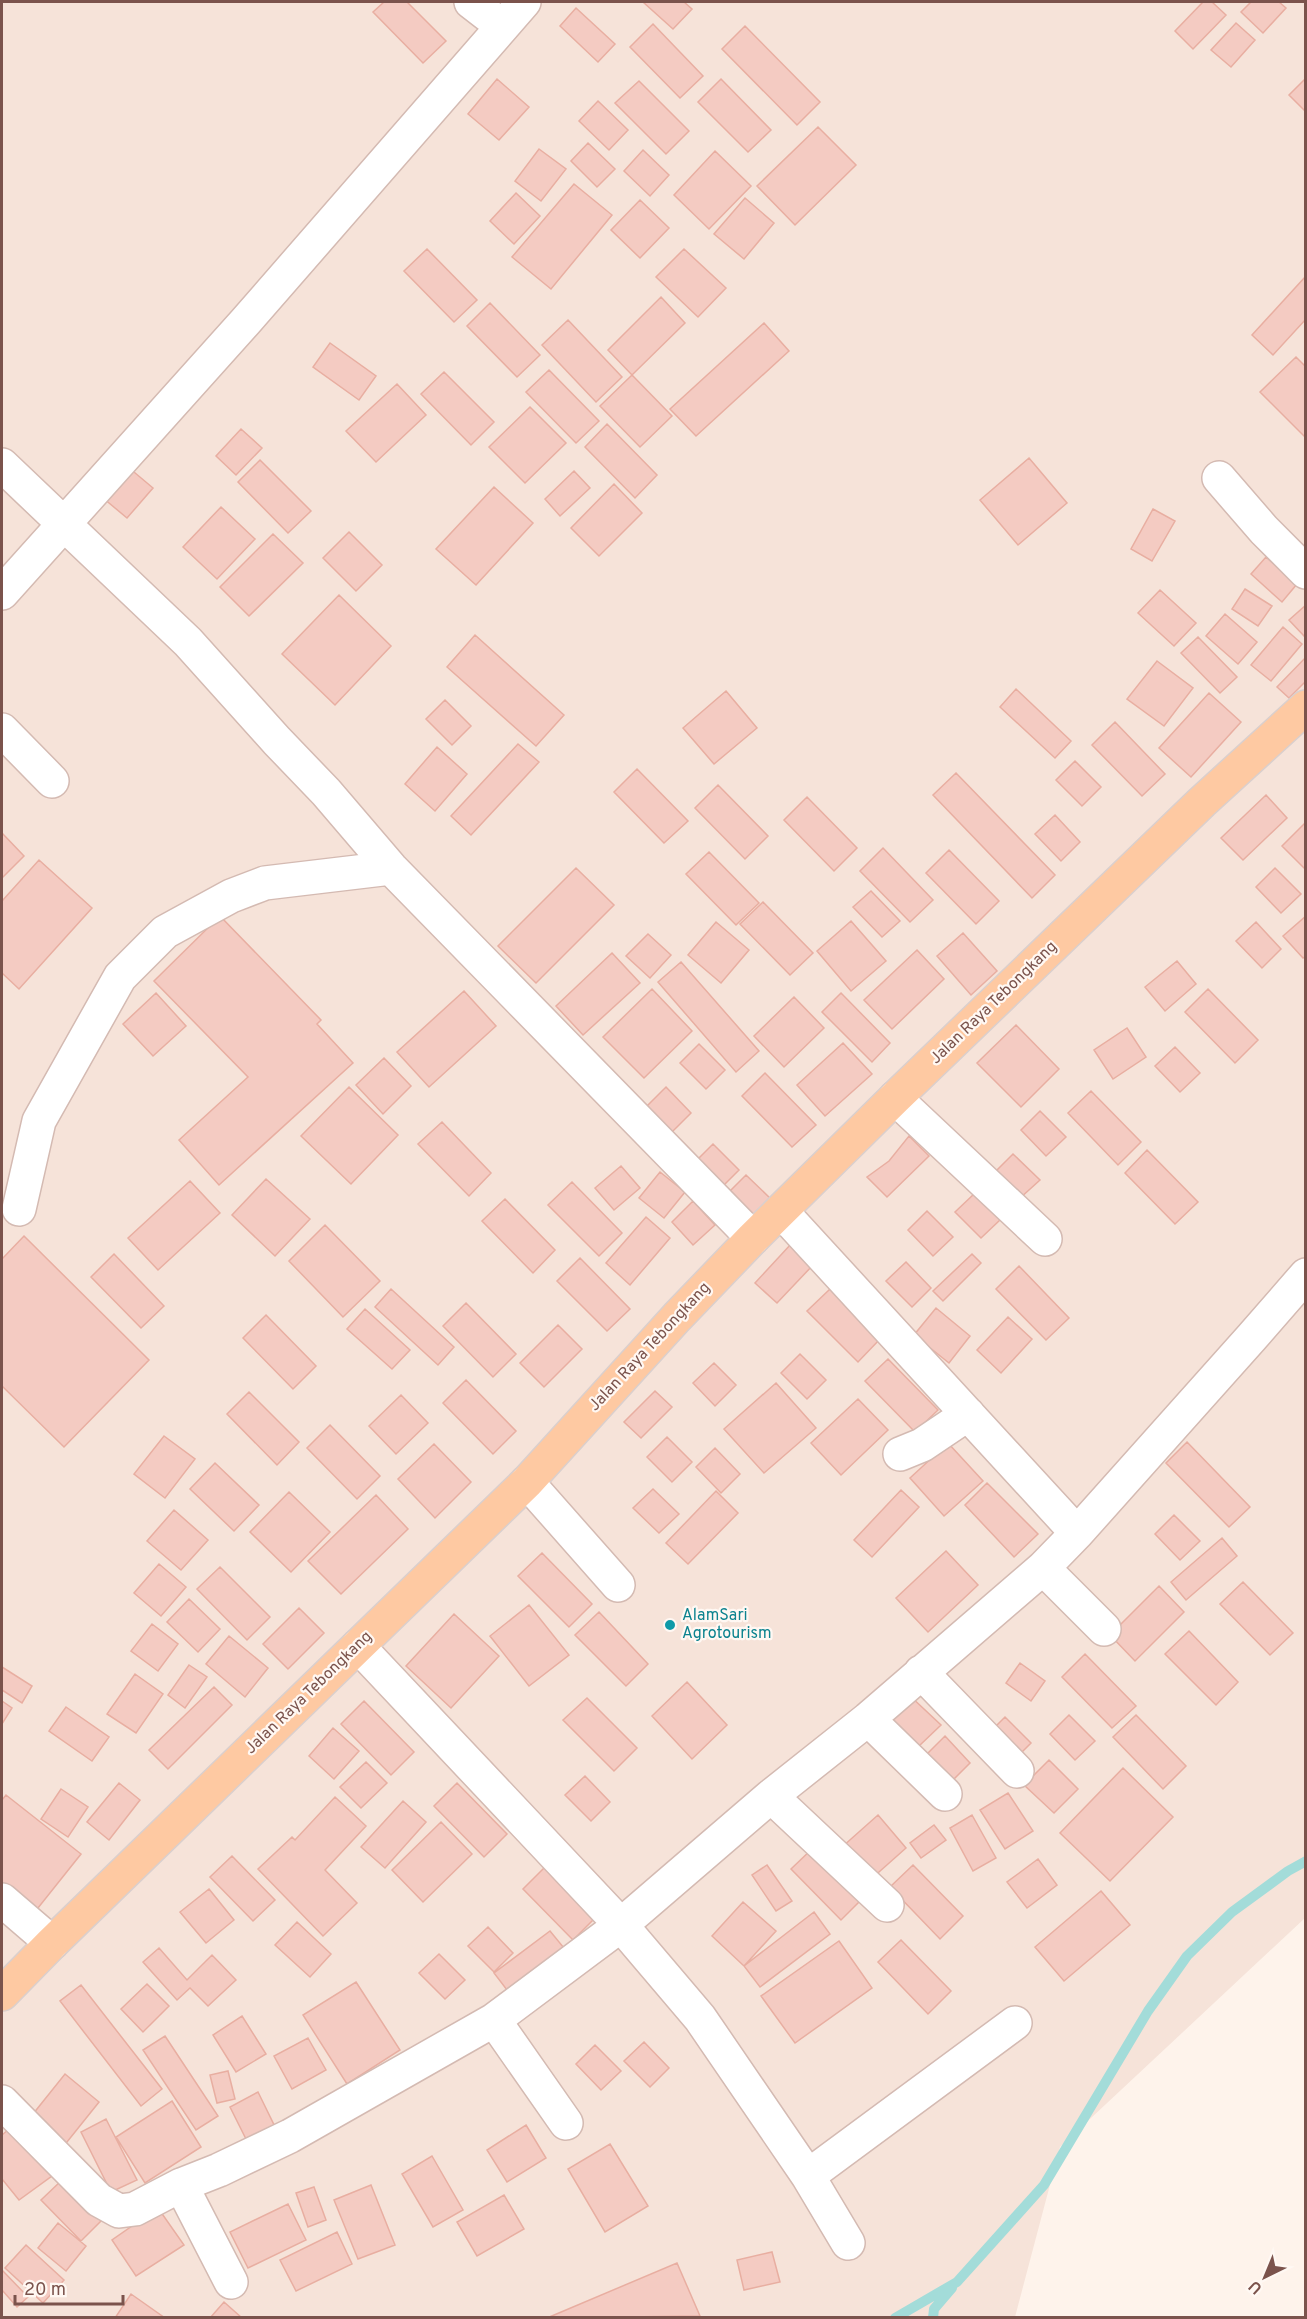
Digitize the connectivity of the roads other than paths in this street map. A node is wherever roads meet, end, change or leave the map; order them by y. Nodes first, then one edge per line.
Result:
1 (471, 2) edge
2 (524, 2) edge
3 (502, 26) junction
4 (2, 465) edge
5 (1219, 478) dead end
6 (63, 524) junction
7 (1305, 572) edge
8 (2, 593) edge
9 (1305, 707) edge
10 (2, 730) edge
11 (52, 782) dead end
12 (391, 868) junction
13 (895, 1098) junction
14 (19, 1209) dead end
15 (781, 1211) junction
16 (753, 1239) junction
17 (1045, 1239) dead end
18 (1305, 1275) edge
19 (968, 1414) junction
20 (900, 1454) dead end
21 (527, 1482) junction
22 (1077, 1533) junction
23 (1043, 1568) junction
24 (618, 1584) dead end
25 (1104, 1629) dead end
26 (357, 1646) junction
27 (921, 1672) junction
28 (868, 1719) junction
29 (1017, 1771) dead end
30 (945, 1794) dead end
31 (771, 1796) junction
32 (2, 1900) edge
33 (887, 1905) dead end
34 (621, 1925) junction
35 (52, 1943) junction
36 (2, 1994) edge
37 (494, 2020) junction
38 (1015, 2023) dead end
39 (2, 2102) edge
40 (566, 2123) dead end
41 (808, 2176) junction
42 (181, 2185) junction
43 (848, 2243) dead end
44 (231, 2282) dead end

1 - 3 street
2 - 3 street
3 - 6 street
4 - 6 street
5 - 7 street
6 - 8 street
6 - 12 street
9 - 13 main road, Jalan Raya Tebongkang
10 - 11 street
12 - 14 street
12 - 16 street
13 - 15 main road, Jalan Raya Tebongkang
13 - 17 street
15 - 16 main road, Jalan Raya Tebongkang
15 - 19 street
16 - 21 main road, Jalan Raya Tebongkang
18 - 22 street
19 - 20 street
19 - 22 street
21 - 24 street
21 - 26 main road, Jalan Raya Tebongkang
22 - 23 street
23 - 25 street
23 - 27 street
26 - 34 street
26 - 35 main road, Jalan Raya Tebongkang
27 - 28 street
27 - 29 street
28 - 30 street
28 - 31 street
31 - 33 street
31 - 34 street
32 - 35 street
34 - 37 street
34 - 41 street
35 - 36 main road, Jalan Raya Tebongkang
37 - 40 street
37 - 42 street
38 - 41 street
39 - 42 street
41 - 43 street
42 - 44 street

